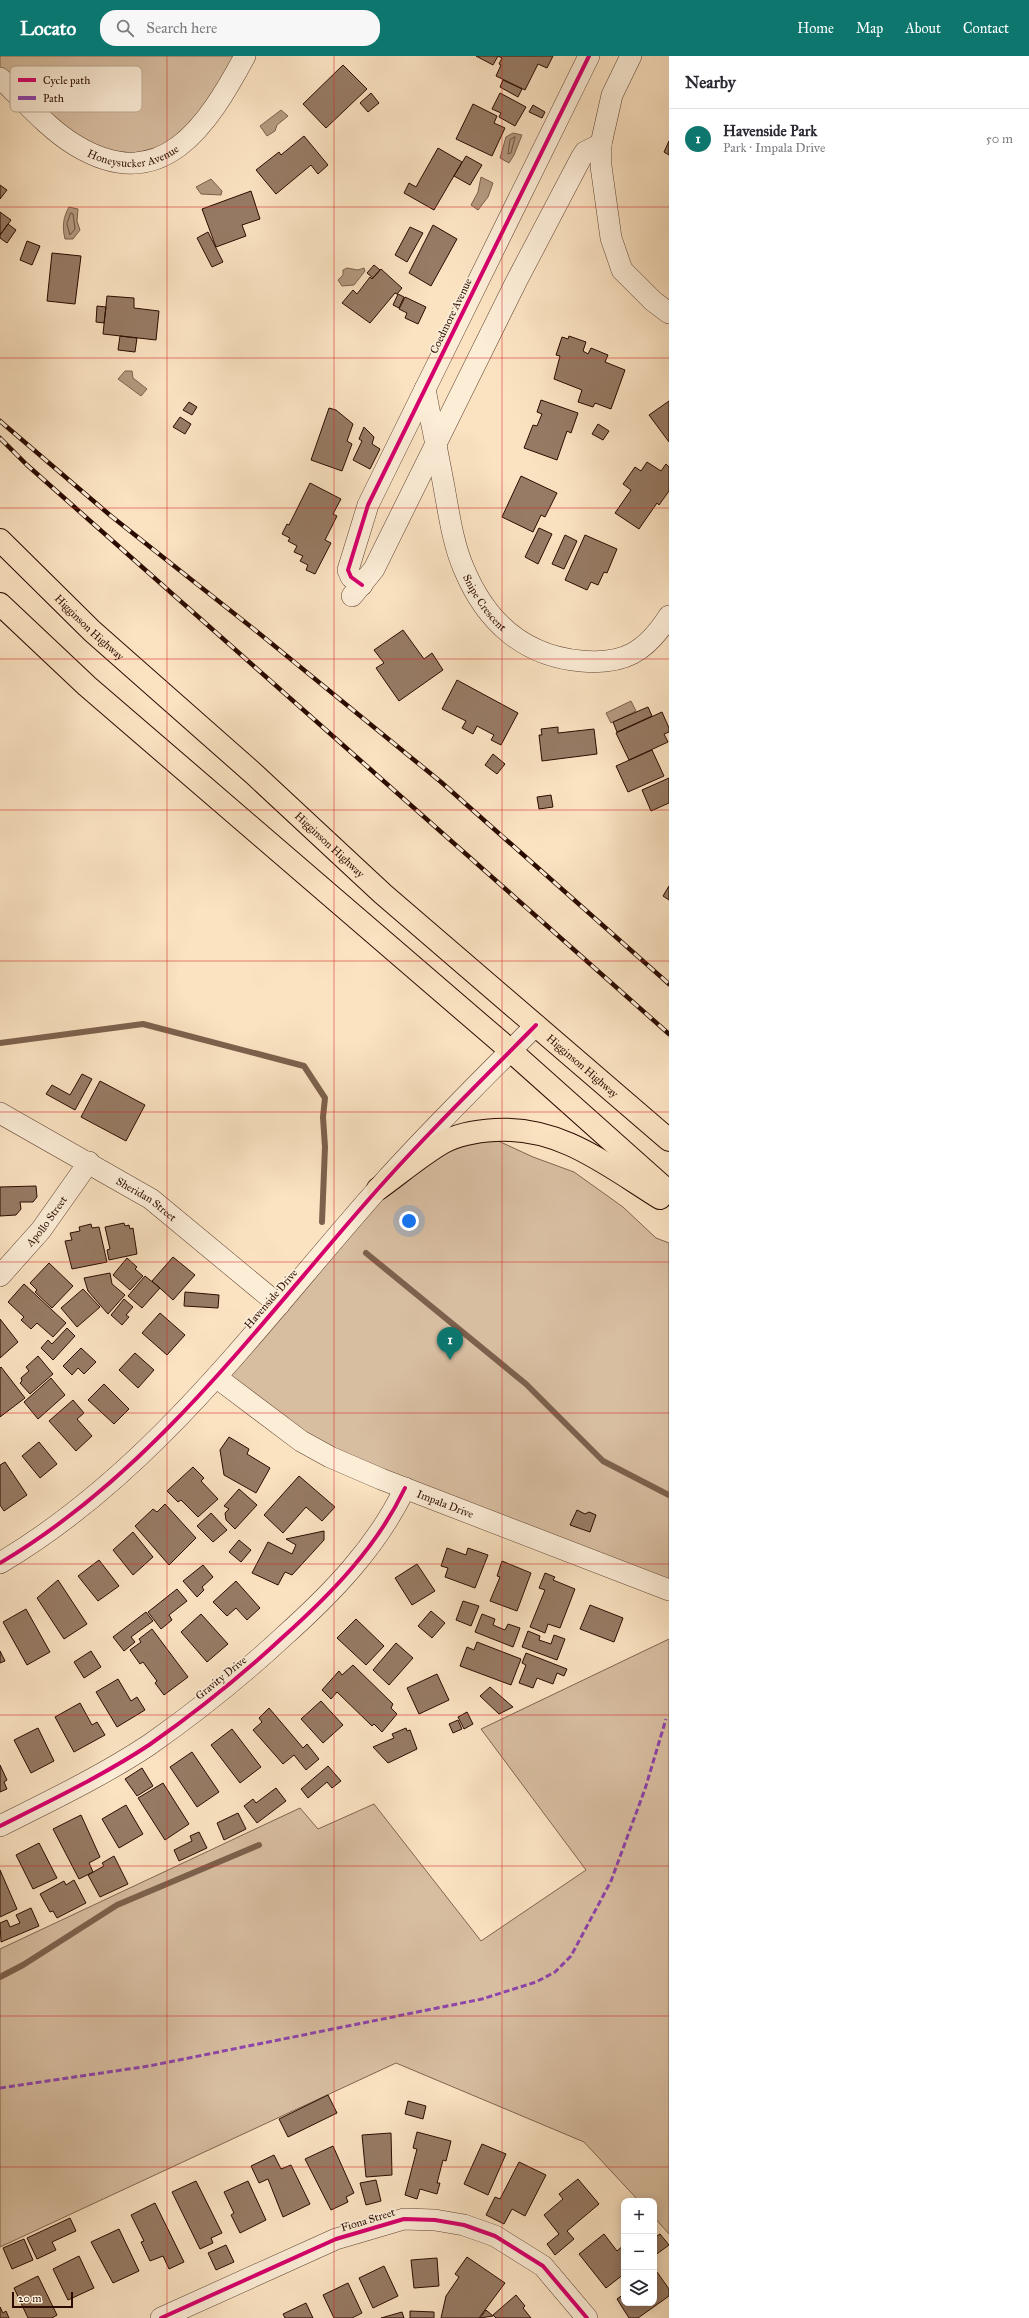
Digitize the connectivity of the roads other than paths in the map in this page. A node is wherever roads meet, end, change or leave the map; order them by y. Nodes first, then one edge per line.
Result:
1 (246, 56) edge
2 (589, 56) edge
3 (631, 56) edge
4 (0, 78) edge
5 (10, 87) edge
6 (38, 112) edge
7 (601, 144) junction
8 (661, 307) edge
9 (425, 388) junction
10 (436, 444) junction
11 (0, 540) edge
12 (0, 604) edge
13 (669, 616) edge
14 (536, 1025) junction
15 (511, 1051) junction
16 (0, 1113) edge
17 (669, 1140) edge
18 (89, 1162) junction
19 (378, 1189) junction
20 (669, 1192) edge
21 (669, 1204) edge
22 (0, 1276) edge
23 (279, 1305) junction
24 (216, 1377) junction
25 (405, 1488) junction
26 (0, 1563) edge
27 (669, 1590) edge
28 (0, 1826) edge
29 (583, 2317) edge
30 (161, 2318) edge

1 - 6 street, Honeysucker Avenue
2 - 9 street, Coedmore Avenue
3 - 7 street
4 - 5 street, Honeysucker Avenue
7 - 8 street
7 - 10 street
9 - 10 street, Snipe Crescent
9 - 10 street, Coedmore Avenue
10 - 13 street, Snipe Crescent
11 - 14 highway, Higginson Highway
12 - 15 highway
14 - 15 street, Havenside Drive
14 - 17 highway, Higginson Highway
15 - 19 street, Havenside Drive
15 - 20 highway
16 - 18 street, Sheridan Street
18 - 22 street, Apollo Street
18 - 23 street, Sheridan Street
19 - 21 highway
19 - 23 street, Havenside Drive
23 - 24 street, Havenside Drive
24 - 25 street, Impala Drive
24 - 26 street, Havenside Drive
25 - 27 street, Impala Drive
25 - 28 street, Gravity Drive
29 - 30 street, Fiona Street

